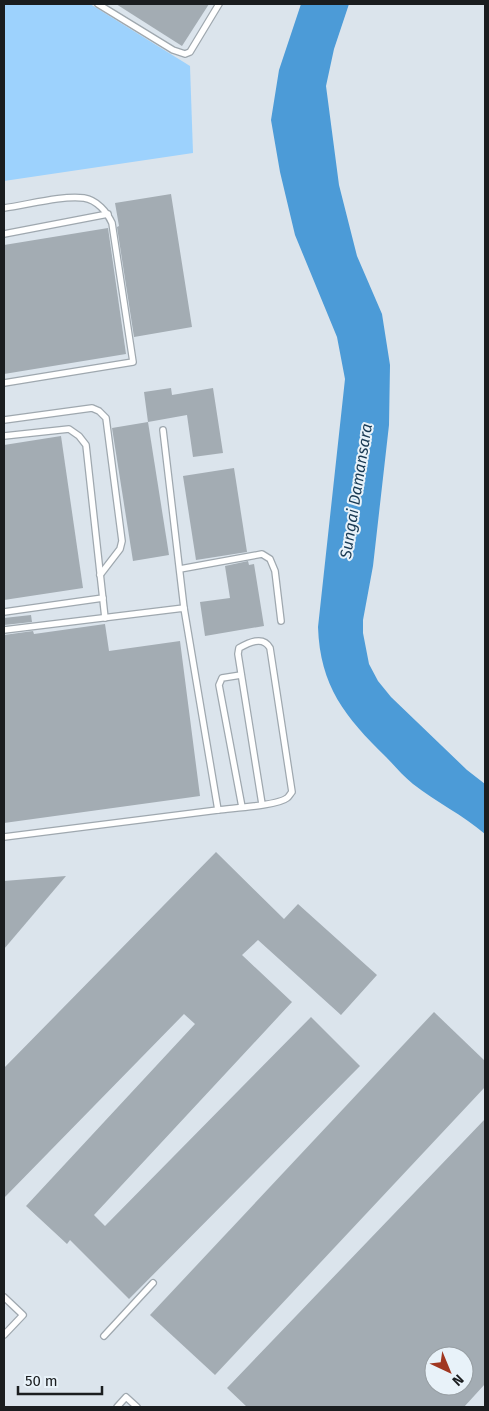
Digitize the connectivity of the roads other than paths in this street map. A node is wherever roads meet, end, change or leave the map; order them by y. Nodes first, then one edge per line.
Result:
1 (98, 4) edge
2 (219, 4) edge
3 (4, 208) edge
4 (108, 214) junction
5 (4, 234) edge
6 (4, 383) edge
7 (4, 420) edge
8 (163, 430) dead end
9 (4, 436) edge
10 (180, 569) junction
11 (100, 575) junction
12 (103, 598) junction
13 (184, 608) junction
14 (4, 612) edge
15 (105, 618) junction
16 (281, 621) dead end
17 (4, 630) edge
18 (241, 676) junction
19 (262, 804) junction
20 (242, 807) junction
21 (218, 810) junction
22 (4, 838) edge
23 (153, 1283) dead end
24 (4, 1297) edge
25 (9, 1302) junction
26 (4, 1307) edge
27 (4, 1335) edge
28 (104, 1336) dead end
29 (117, 1407) edge
30 (137, 1407) edge

1 - 2 lane
3 - 4 lane
4 - 5 lane
4 - 6 lane
7 - 11 lane
8 - 10 lane
9 - 11 lane
10 - 13 lane
10 - 16 lane
11 - 12 lane
12 - 14 lane
12 - 15 lane
13 - 15 lane
13 - 21 lane
15 - 17 lane
18 - 19 lane
18 - 19 lane
18 - 20 lane
19 - 20 lane
20 - 21 lane
21 - 22 lane
23 - 28 lane
24 - 25 lane
25 - 26 lane
25 - 27 lane
29 - 30 lane

